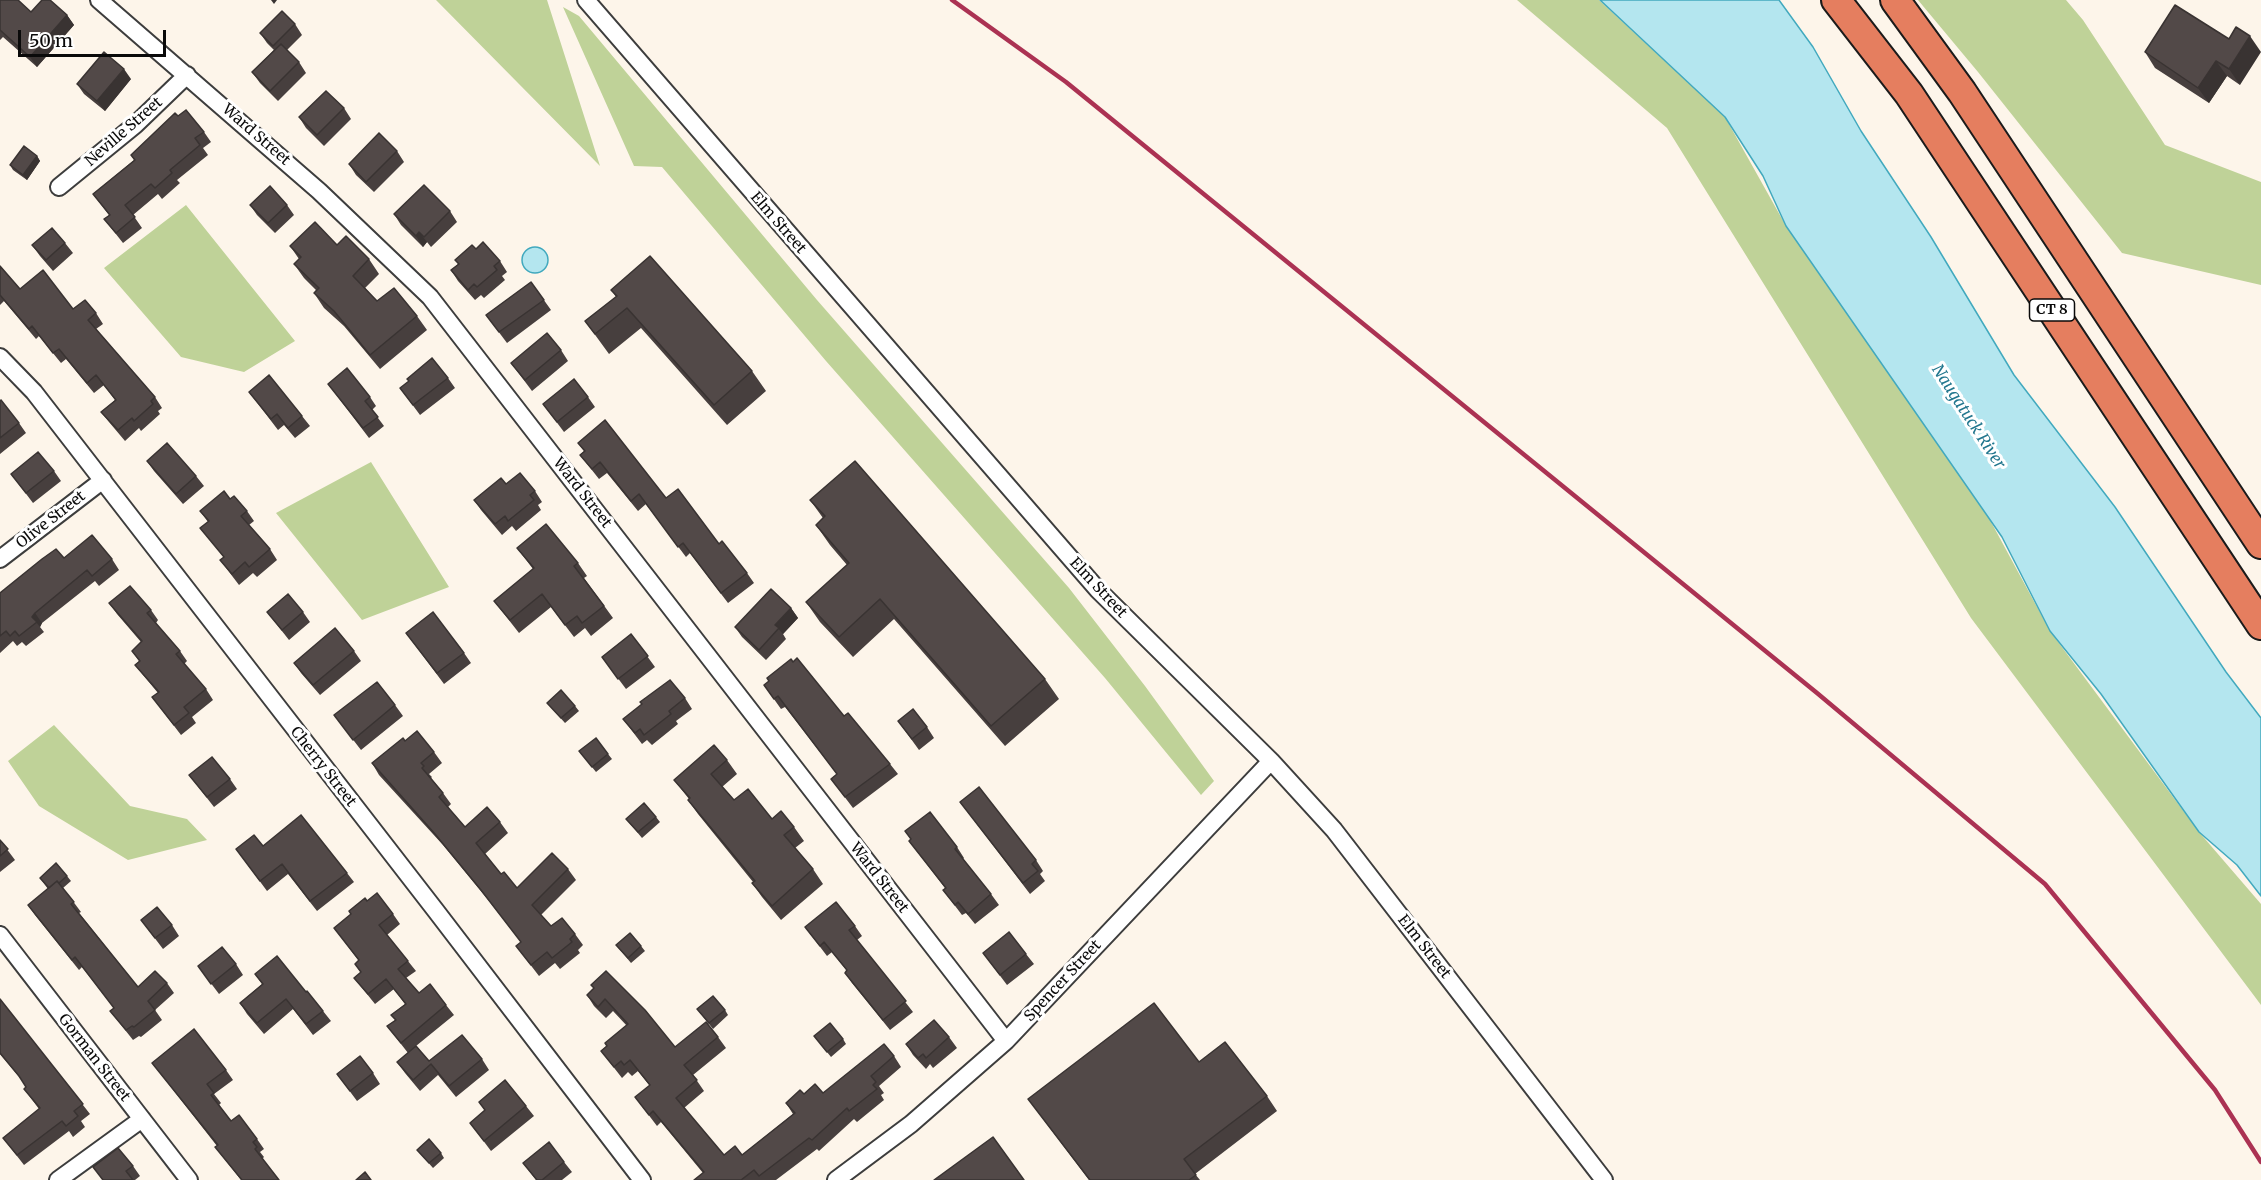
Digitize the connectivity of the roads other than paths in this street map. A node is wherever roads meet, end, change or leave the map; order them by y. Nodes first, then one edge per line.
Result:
1 (99, 0) edge
2 (586, 0) edge
3 (1836, 0) edge
4 (1895, 0) edge
5 (187, 75) junction
6 (60, 187) dead end
7 (0, 357) edge
8 (102, 480) junction
9 (2261, 544) edge
10 (0, 559) edge
11 (2261, 625) edge
12 (1271, 761) junction
13 (1, 937) edge
14 (1006, 1041) junction
15 (142, 1119) junction
16 (58, 1180) edge
17 (189, 1180) edge
18 (642, 1180) edge
19 (836, 1180) edge
20 (1604, 1180) edge

1 - 5 street, Ward Street
2 - 12 street, Elm Street
3 - 11 highway, CT 8
4 - 9 highway, CT 8
5 - 6 street, Neville Street
5 - 14 street, Ward Street
7 - 8 street, Cherry Street
8 - 10 street, Olive Street
8 - 18 street, Cherry Street
12 - 14 street, Spencer Street
12 - 20 street, Elm Street
13 - 15 street, Gorman Street
14 - 19 street, Spencer Street
15 - 16 street
15 - 17 street, Gorman Street

